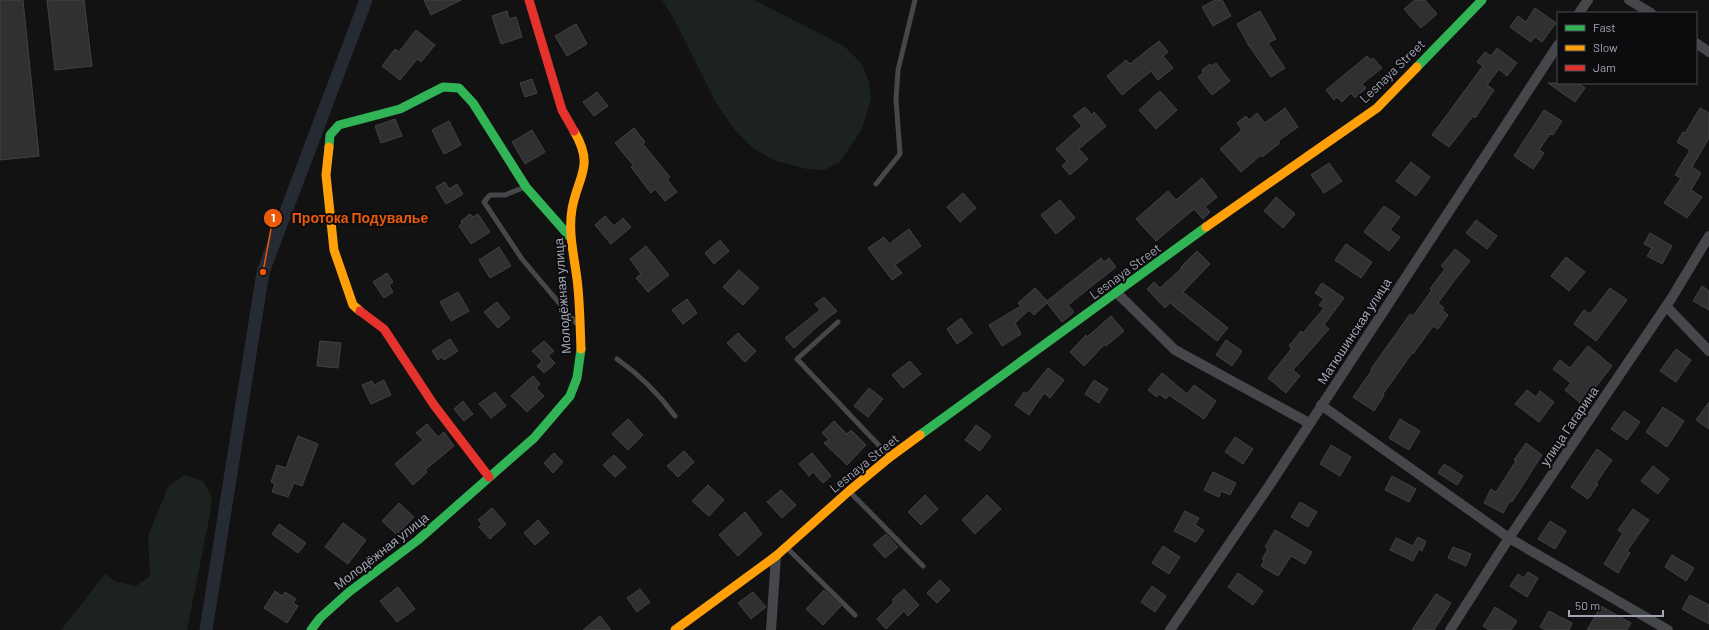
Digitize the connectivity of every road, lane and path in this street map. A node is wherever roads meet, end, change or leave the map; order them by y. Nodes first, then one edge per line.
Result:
1 (529, 0) edge
2 (915, 0) edge
3 (1482, 0) edge
4 (1588, 0) edge
5 (1629, 0) edge
6 (1580, 12) edge
7 (1649, 12) edge
8 (1697, 44) edge
9 (1557, 47) edge
10 (1709, 52) edge
11 (876, 184) dead end
12 (526, 187) junction
13 (1709, 236) edge
14 (570, 237) junction
15 (1117, 293) junction
16 (1666, 306) junction
17 (838, 322) dead end
18 (579, 327) junction
19 (1709, 351) edge
20 (617, 359) dead end
21 (1321, 405) junction
22 (675, 416) dead end
23 (1309, 423) junction
24 (890, 457) junction
25 (489, 477) junction
26 (849, 491) junction
27 (1509, 538) junction
28 (786, 547) junction
29 (776, 556) junction
30 (923, 566) dead end
31 (855, 615) dead end
32 (311, 630) edge
33 (675, 630) edge
34 (771, 630) edge
35 (1170, 630) edge
36 (1450, 630) edge
37 (1668, 630) edge

1 - 14 street, Молодёжная улица
2 - 11 lane
3 - 15 street, Lesnaya Street
4 - 6 street
5 - 7 street
8 - 10 street
9 - 21 street, Матюшинская улица
12 - 14 street
12 - 18 lane
12 - 25 street
13 - 16 street, улица Гагарина
14 - 18 street, Молодёжная улица
15 - 23 street
15 - 24 street, Lesnaya Street
16 - 19 street
16 - 27 street, улица Гагарина
17 - 24 lane
18 - 25 street, Молодёжная улица
20 - 22 lane
21 - 23 street, Матюшинская улица
21 - 27 street
23 - 35 street, Матюшинская улица
24 - 26 street, Lesnaya Street
25 - 32 street, Молодёжная улица
26 - 28 street, Lesnaya Street
26 - 30 lane
27 - 36 street, улица Гагарина
27 - 37 street
28 - 29 street, Lesnaya Street
28 - 31 lane
29 - 33 street, Lesnaya Street
29 - 34 street

